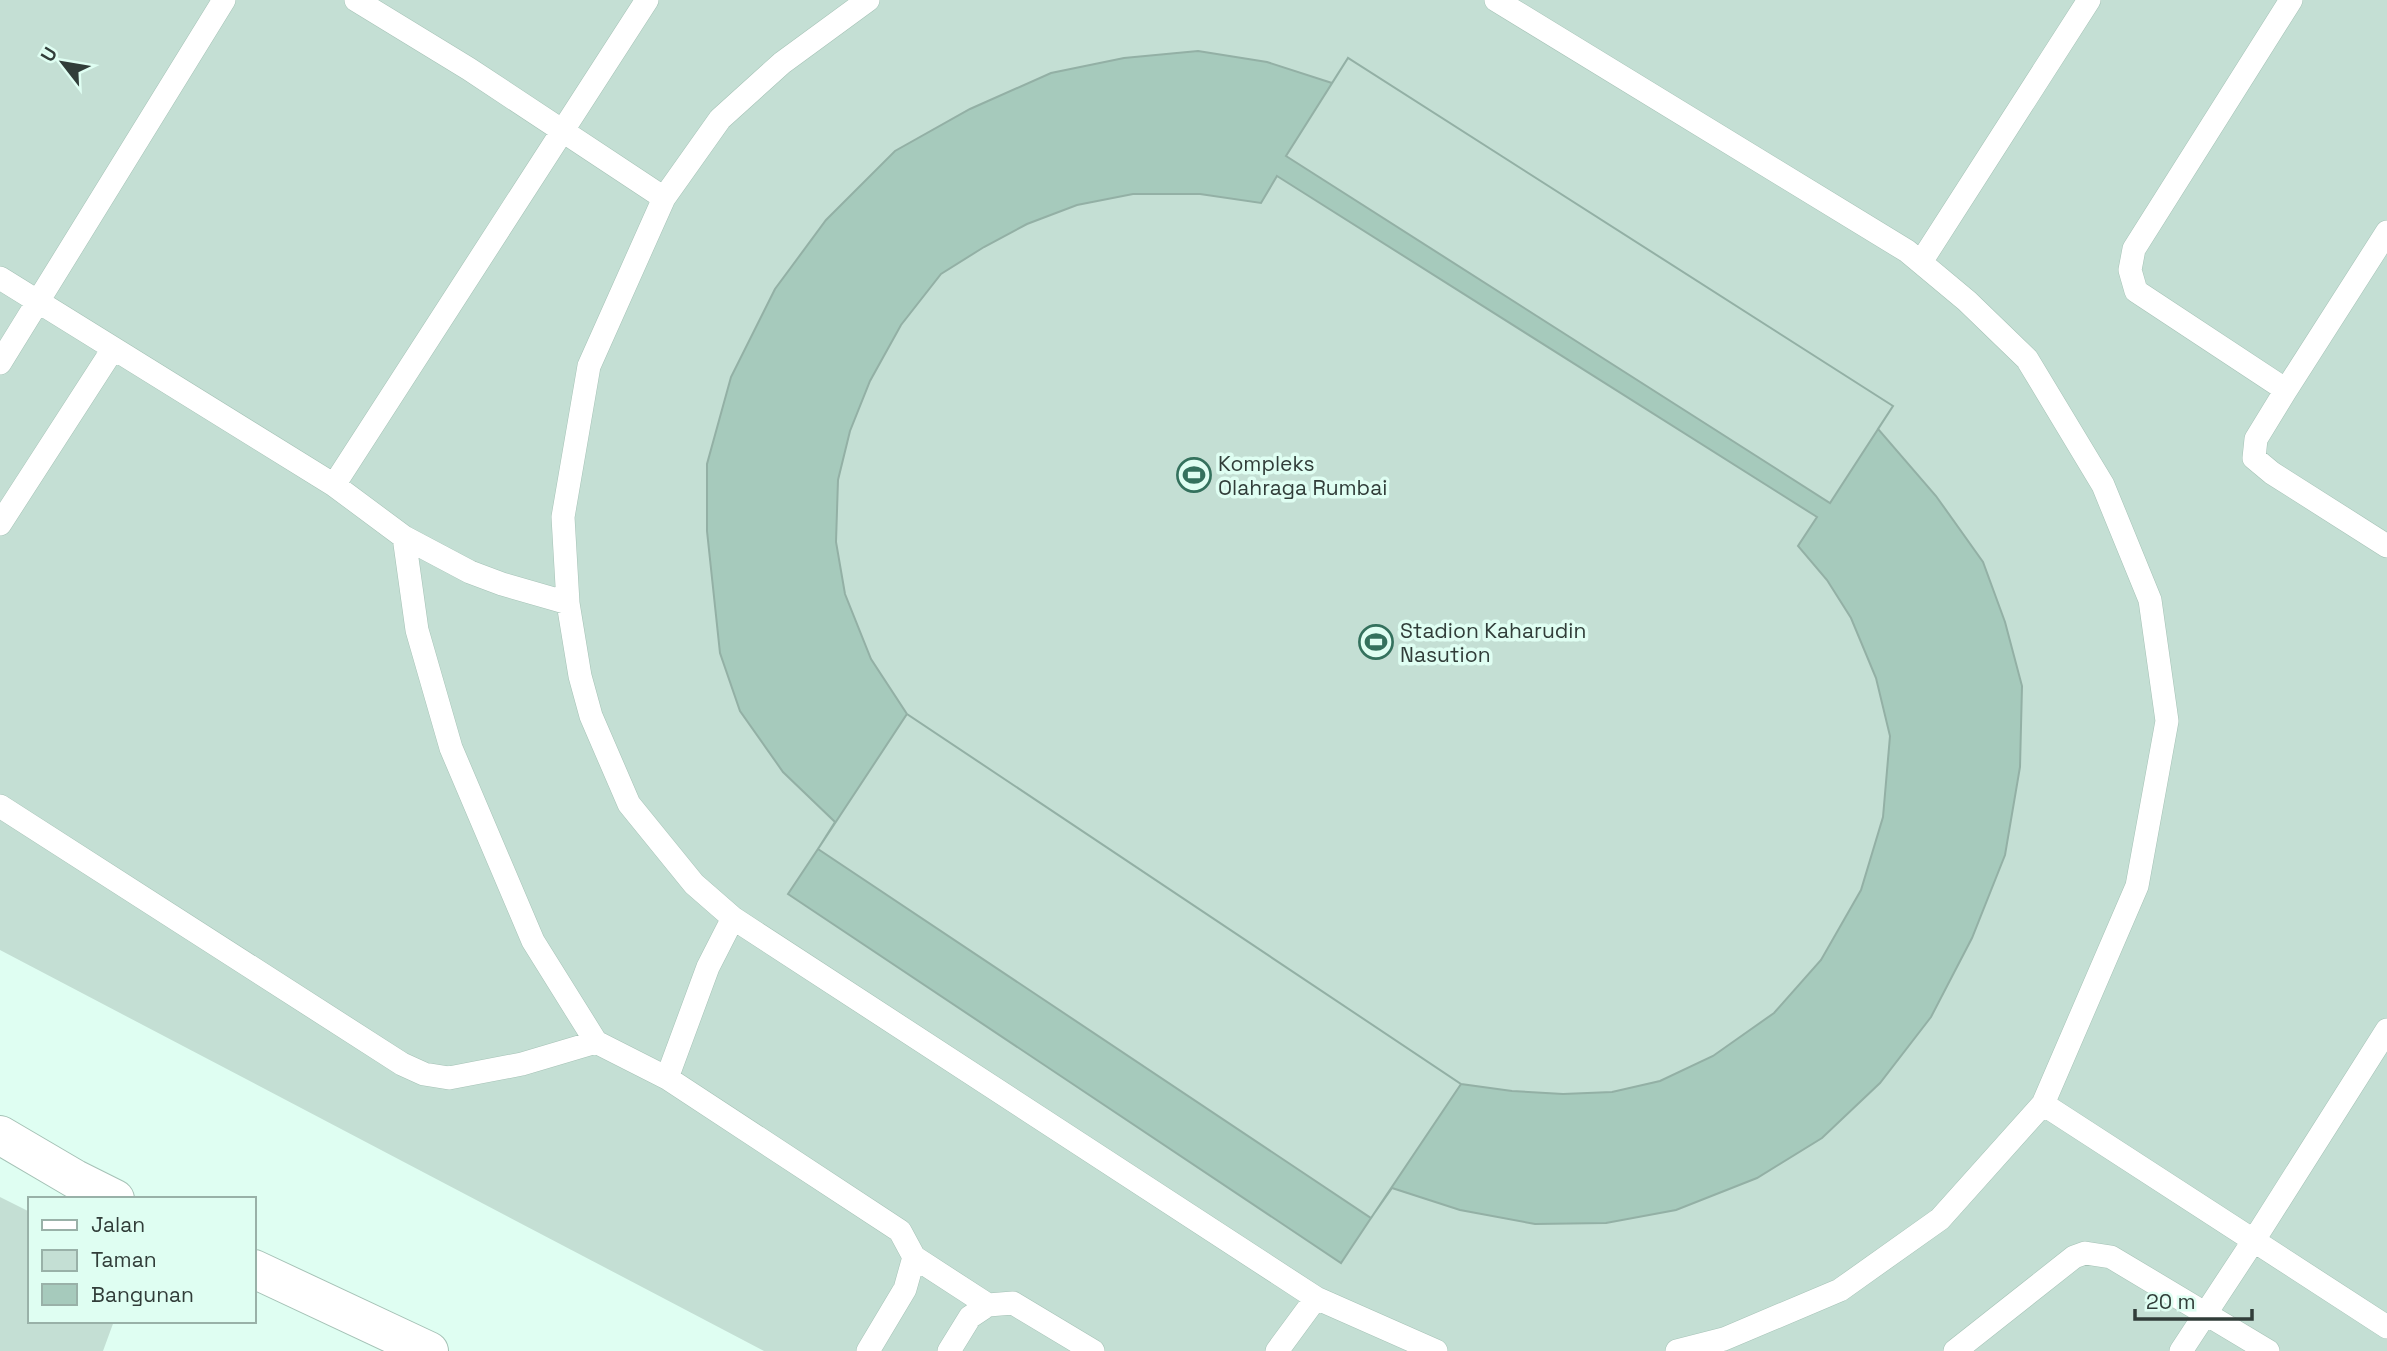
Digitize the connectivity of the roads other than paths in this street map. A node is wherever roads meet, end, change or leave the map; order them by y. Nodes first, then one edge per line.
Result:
1 (224, 0) edge
2 (356, 0) edge
3 (648, 0) edge
4 (868, 0) edge
5 (1496, 0) edge
6 (2089, 0) edge
7 (2291, 0) edge
8 (562, 130) junction
9 (664, 198) junction
10 (2387, 232) edge
11 (1921, 262) junction
12 (0, 278) edge
13 (38, 300) junction
14 (113, 349) junction
15 (0, 363) edge
16 (2286, 390) junction
17 (334, 485) junction
18 (0, 524) edge
19 (404, 537) junction
20 (2387, 546) edge
21 (568, 603) junction
22 (0, 807) edge
23 (733, 918) junction
24 (2387, 1030) edge
25 (596, 1042) junction
26 (667, 1078) junction
27 (2043, 1104) junction
28 (0, 1135) edge
29 (111, 1197) edge
30 (2254, 1240) junction
31 (915, 1257) junction
32 (256, 1270) edge
33 (1316, 1298) junction
34 (988, 1305) junction
35 (2205, 1314) junction
36 (2387, 1326) edge
37 (404, 1346) edge
38 (868, 1351) edge
39 (949, 1351) edge
40 (1093, 1351) edge
41 (1277, 1351) edge
42 (1436, 1351) edge
43 (1677, 1351) edge
44 (1955, 1351) edge
45 (2181, 1351) edge
46 (2268, 1351) edge

1 - 13 lane
2 - 8 lane
3 - 8 lane
4 - 9 lane
5 - 11 lane
6 - 11 lane
7 - 16 lane
8 - 9 lane
8 - 17 lane
9 - 21 lane
10 - 16 lane
11 - 27 lane
12 - 13 lane
13 - 14 lane
13 - 15 lane
14 - 17 lane
14 - 18 lane
16 - 20 lane
17 - 19 lane
19 - 21 lane
19 - 25 lane
21 - 23 lane
22 - 25 lane
23 - 26 lane
23 - 33 lane
24 - 30 lane
25 - 26 lane
26 - 31 lane
27 - 30 lane
27 - 43 lane
28 - 29 main road
30 - 35 lane
30 - 36 lane
31 - 34 lane
31 - 38 lane
32 - 37 main road
33 - 41 lane
33 - 42 lane
34 - 39 lane
34 - 40 lane
35 - 44 lane
35 - 45 lane
35 - 46 lane

